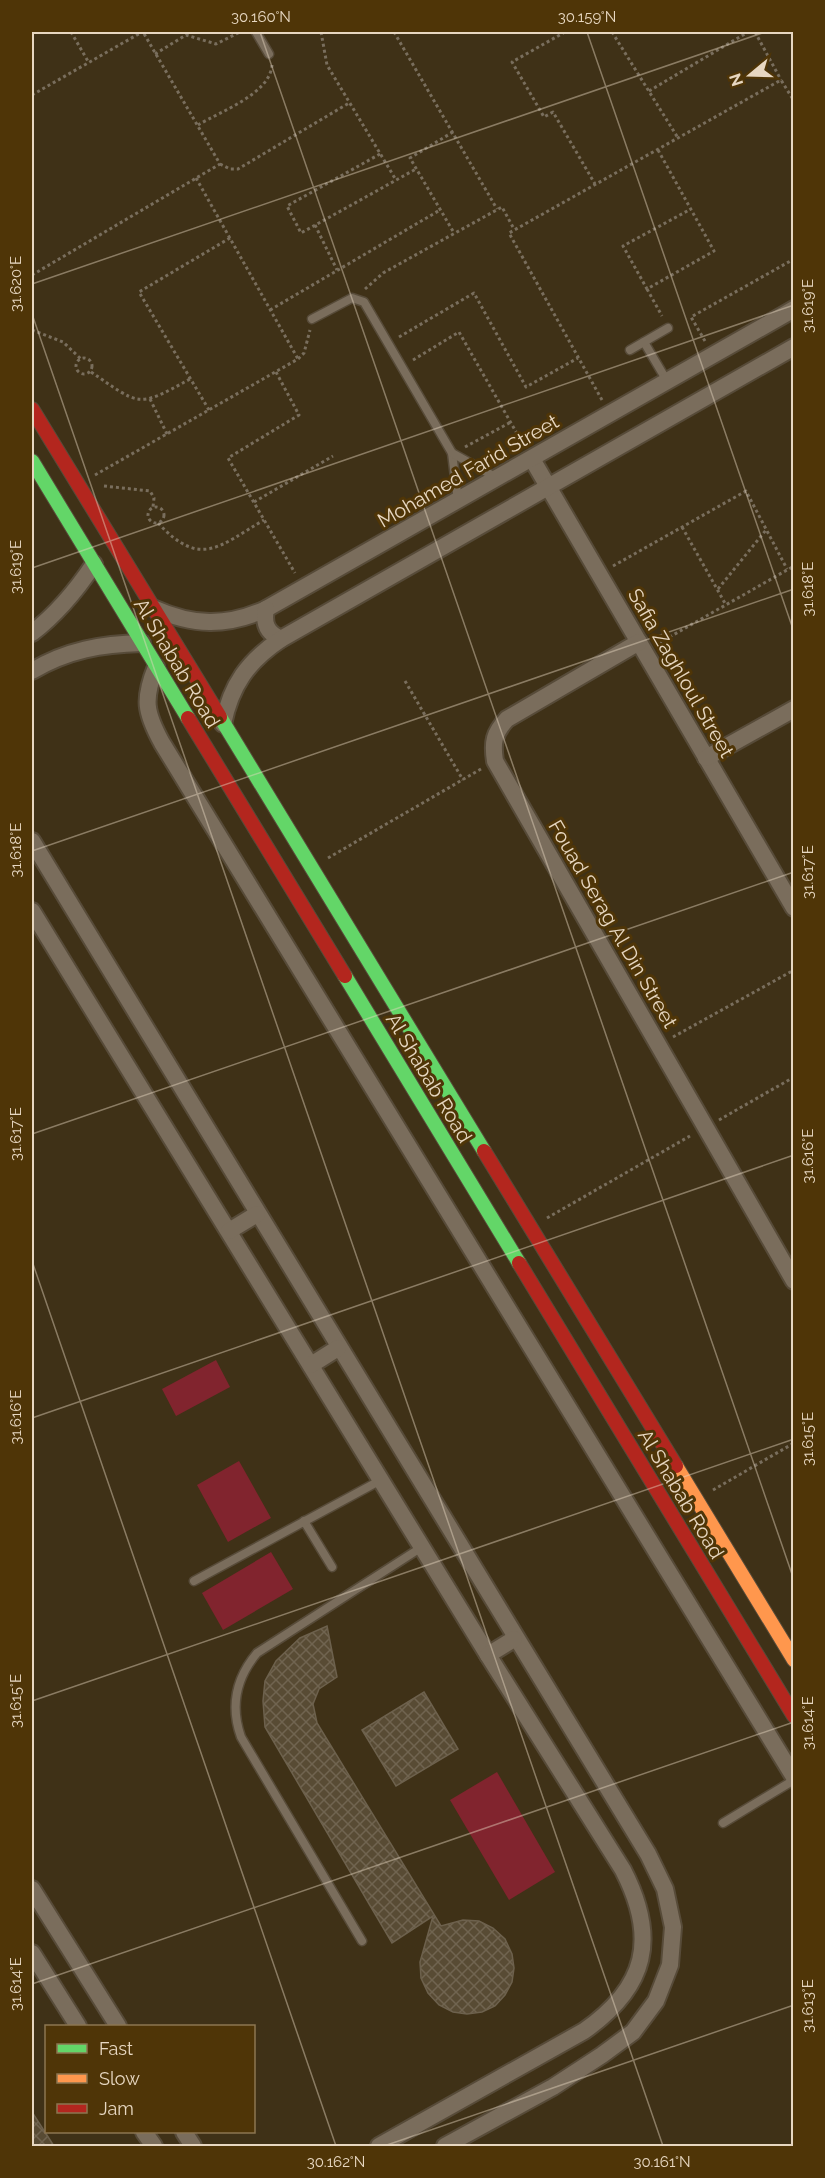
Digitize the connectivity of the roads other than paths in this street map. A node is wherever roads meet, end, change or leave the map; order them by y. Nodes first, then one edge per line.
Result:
1 (256, 32) edge
2 (269, 54) road end
3 (794, 309) edge
4 (312, 320) road end
5 (668, 328) road end
6 (644, 342) junction
7 (794, 347) edge
8 (630, 350) dead end
9 (667, 381) junction
10 (32, 409) edge
11 (452, 453) junction
12 (532, 459) junction
13 (32, 461) edge
14 (497, 478) junction
15 (548, 486) junction
16 (458, 501) junction
17 (94, 564) junction
18 (152, 608) junction
19 (266, 609) junction
20 (32, 633) edge
21 (281, 639) junction
22 (142, 643) junction
23 (642, 647) junction
24 (156, 667) junction
25 (32, 671) edge
26 (794, 709) edge
27 (223, 724) junction
28 (706, 758) junction
29 (32, 841) edge
30 (794, 908) edge
31 (32, 911) edge
32 (257, 1214) junction
33 (229, 1231) junction
34 (794, 1281) edge
35 (338, 1348) junction
36 (311, 1365) junction
37 (381, 1480) junction
38 (304, 1521) junction
39 (422, 1547) junction
40 (332, 1567) dead end
41 (194, 1581) dead end
42 (514, 1639) junction
43 (488, 1655) junction
44 (794, 1660) edge
45 (794, 1716) edge
46 (794, 1778) edge
47 (723, 1823) dead end
48 (32, 1889) edge
49 (362, 1941) dead end
50 (32, 1953) edge
51 (77, 2025) edge
52 (117, 2025) edge
53 (145, 2133) edge
54 (185, 2133) edge
55 (154, 2146) edge
56 (193, 2146) edge
57 (379, 2146) edge
58 (446, 2146) edge

1 - 2 lane
3 - 9 street, Mohamed Farid Street
4 - 11 lane
5 - 6 lane
6 - 8 lane
6 - 9 lane
7 - 15 street
9 - 12 street, Mohamed Farid Street
10 - 18 street, Al Shabab Road
11 - 14 lane
11 - 16 lane
12 - 14 street, Mohamed Farid Street
12 - 15 street, Safia Zaghloul Street
13 - 17 street, Al Shabab Road
14 - 16 street, Mohamed Farid Street
15 - 21 street
15 - 23 street, Safia Zaghloul Street
16 - 19 street, Mohamed Farid Street
17 - 20 street
17 - 22 street, Al Shabab Road
18 - 19 street, Mohamed Farid Street
18 - 27 street, Al Shabab Road
19 - 21 street
21 - 27 street
22 - 24 street, Al Shabab Road
22 - 25 street
23 - 28 street, Safia Zaghloul Street
23 - 34 street, Fouad Serag Al Din Street
24 - 45 street, Al Shabab Road
24 - 46 street
26 - 28 street
27 - 44 street, Al Shabab Road
28 - 30 street, Safia Zaghloul Street
29 - 32 street
31 - 33 street
32 - 33 street
32 - 35 street
33 - 36 street
35 - 36 street
35 - 42 street
36 - 37 street
37 - 38 lane
37 - 39 street
38 - 40 lane
38 - 41 lane
39 - 43 street
39 - 49 lane
42 - 43 street
42 - 58 street
43 - 57 street
46 - 47 lane
48 - 52 street
50 - 51 street
53 - 55 street
54 - 56 street

